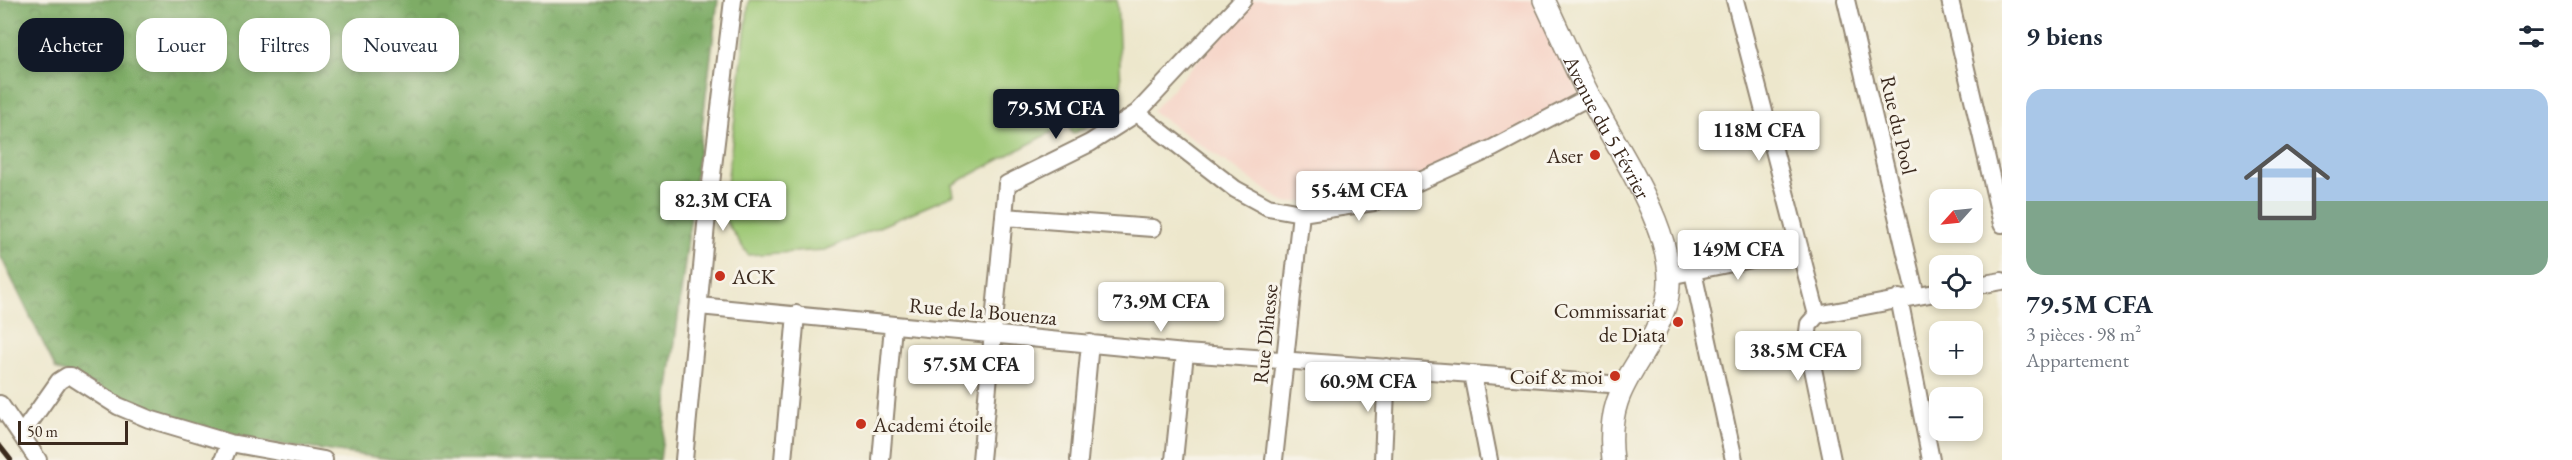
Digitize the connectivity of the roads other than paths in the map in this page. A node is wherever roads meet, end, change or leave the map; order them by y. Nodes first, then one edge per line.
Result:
1 (733, 0) edge
2 (1243, 0) edge
3 (1544, 0) edge
4 (1735, 0) edge
5 (1846, 0) edge
6 (1950, 0) edge
7 (1590, 97) junction
8 (1137, 113) junction
9 (1301, 213) junction
10 (1004, 217) junction
11 (2002, 224) edge
12 (1153, 228) dead end
13 (1800, 249) junction
14 (1693, 272) junction
15 (1670, 276) junction
16 (2002, 281) edge
17 (1983, 284) edge
18 (1929, 294) edge
19 (1907, 297) junction
20 (699, 306) junction
21 (796, 314) junction
22 (1817, 315) junction
23 (893, 326) junction
24 (994, 335) junction
25 (1090, 343) junction
26 (1185, 353) junction
27 (1284, 361) junction
28 (1387, 367) junction
29 (1472, 374) junction
30 (1623, 385) junction
31 (0, 404) edge
32 (21, 435) junction
33 (230, 443) junction
34 (38, 460) edge
35 (223, 460) edge
36 (324, 460) edge
37 (684, 460) edge
38 (783, 460) edge
39 (881, 460) edge
40 (981, 460) edge
41 (1079, 460) edge
42 (1174, 460) edge
43 (1274, 460) edge
44 (1383, 460) edge
45 (1489, 460) edge
46 (1613, 460) edge
47 (1734, 460) edge
48 (1832, 460) edge
49 (1931, 460) edge

1 - 20 street
2 - 8 street
3 - 7 street, Avenue du 5 Février
4 - 13 street
5 - 19 street, Rue du Pool
6 - 11 street
7 - 9 street
7 - 15 street, Avenue du 5 Février
8 - 9 street
8 - 10 street
9 - 27 street, Rue Dihesse
10 - 12 street
10 - 24 street
13 - 14 street
13 - 22 street
14 - 15 street
14 - 47 street
15 - 30 street, Avenue du 5 Février
16 - 17 street
18 - 19 street
19 - 22 street
19 - 49 street, Rue du Pool
20 - 21 street, Rue de la Bouenza
20 - 37 street
21 - 23 street, Rue de la Bouenza
21 - 38 street
22 - 48 street
23 - 24 street, Rue de la Bouenza
23 - 39 street
24 - 25 street, Rue de la Bouenza
24 - 40 street
25 - 26 street, Rue de la Bouenza
25 - 41 street
26 - 27 street, Rue de la Bouenza
26 - 42 street
27 - 28 street, Rue de la Bouenza
27 - 43 street, Rue Dihesse
28 - 29 street, Rue de la Bouenza
28 - 44 street
29 - 30 street, Rue de la Bouenza
29 - 45 street
30 - 46 street, Avenue du 5 Février
31 - 32 street
32 - 33 street
32 - 34 street
33 - 35 street
33 - 36 street

